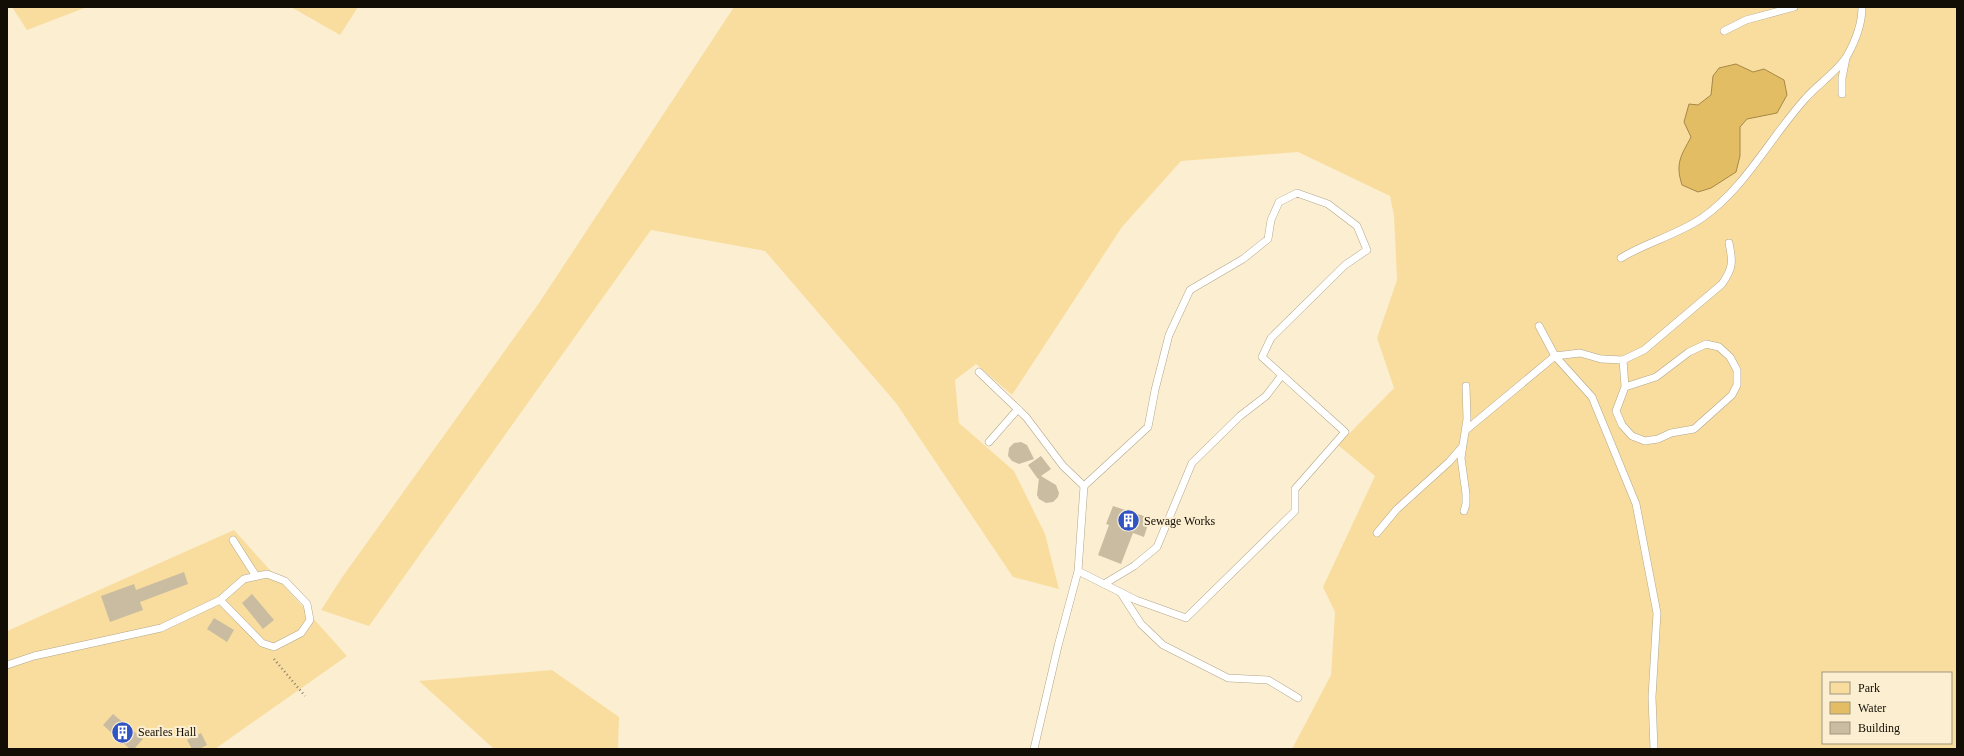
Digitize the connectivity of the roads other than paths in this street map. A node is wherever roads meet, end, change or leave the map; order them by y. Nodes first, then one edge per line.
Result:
1 (1794, 7) edge
2 (1862, 7) edge
3 (1724, 31) dead end
4 (1846, 58) junction
5 (1842, 94) dead end
6 (1729, 243) dead end
7 (1621, 258) dead end
8 (1539, 326) dead end
9 (1555, 356) junction
10 (1623, 360) junction
11 (979, 372) dead end
12 (1282, 375) junction
13 (1466, 386) dead end
14 (1625, 387) junction
15 (1018, 409) junction
16 (1466, 430) junction
17 (989, 442) dead end
18 (1462, 447) junction
19 (1084, 486) junction
20 (1464, 511) dead end
21 (1378, 533) dead end
22 (234, 540) dead end
23 (1078, 571) junction
24 (256, 576) junction
25 (1104, 584) junction
26 (1120, 592) junction
27 (220, 600) junction
28 (7, 665) edge
29 (1298, 698) dead end
30 (1034, 749) edge
31 (1654, 749) edge

1 - 3 lane
2 - 4 lane
4 - 5 lane
4 - 7 lane
6 - 10 lane
8 - 9 lane
9 - 10 lane
9 - 16 lane
9 - 31 lane
10 - 14 lane
11 - 15 lane
12 - 19 lane
12 - 25 lane
12 - 26 lane
13 - 16 lane
14 - 14 lane
15 - 17 lane
15 - 19 lane
16 - 18 lane
18 - 20 lane
18 - 21 lane
19 - 23 lane
22 - 24 lane
23 - 25 lane
23 - 30 lane
24 - 27 lane
24 - 27 lane
25 - 26 lane
26 - 29 lane
27 - 28 lane

